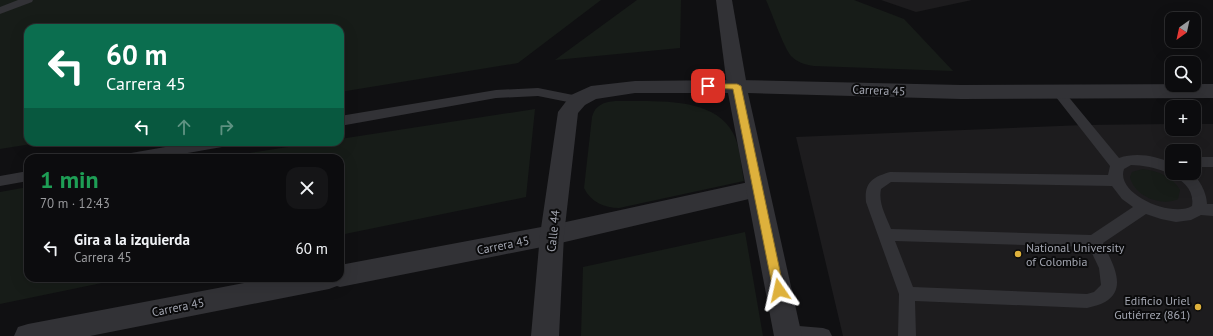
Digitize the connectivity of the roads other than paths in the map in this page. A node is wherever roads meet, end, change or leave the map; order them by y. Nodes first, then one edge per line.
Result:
1 (28, 0) edge
2 (724, 0) edge
3 (0, 11) edge
4 (737, 86) junction
5 (1213, 91) edge
6 (1058, 92) junction
7 (578, 100) junction
8 (344, 120) edge
9 (199, 146) edge
10 (154, 154) edge
11 (1157, 162) junction
12 (1165, 162) edge
13 (1201, 162) edge
14 (1213, 162) edge
15 (1118, 166) junction
16 (1165, 166) edge
17 (24, 177) edge
18 (1187, 180) edge
19 (0, 181) edge
20 (1117, 181) junction
21 (758, 189) junction
22 (1145, 207) junction
23 (1198, 210) junction
24 (1213, 210) edge
25 (885, 234) junction
26 (552, 235) junction
27 (1094, 242) junction
28 (344, 275) edge
29 (308, 282) edge
30 (907, 294) junction
31 (788, 334) edge
32 (28, 336) edge
33 (545, 336) edge
34 (823, 336) edge
35 (907, 336) edge

1 - 3 lane
2 - 4 street
4 - 6 street, Carrera 45
4 - 7 street, Carrera 45
4 - 21 street
5 - 6 street, Carrera 45
6 - 15 lane
7 - 8 lane
7 - 26 street, Calle 44
9 - 10 lane
11 - 12 lane
11 - 15 lane
11 - 16 lane
13 - 14 lane
15 - 20 lane
17 - 19 lane
18 - 23 lane
20 - 22 lane
20 - 25 lane
21 - 26 street, Carrera 45
21 - 31 street
22 - 23 lane
22 - 27 lane
23 - 24 lane
25 - 27 lane
25 - 30 lane
26 - 28 street, Carrera 45
26 - 33 street, Calle 44
27 - 30 lane
29 - 32 street, Carrera 45
30 - 35 lane
31 - 34 lane

